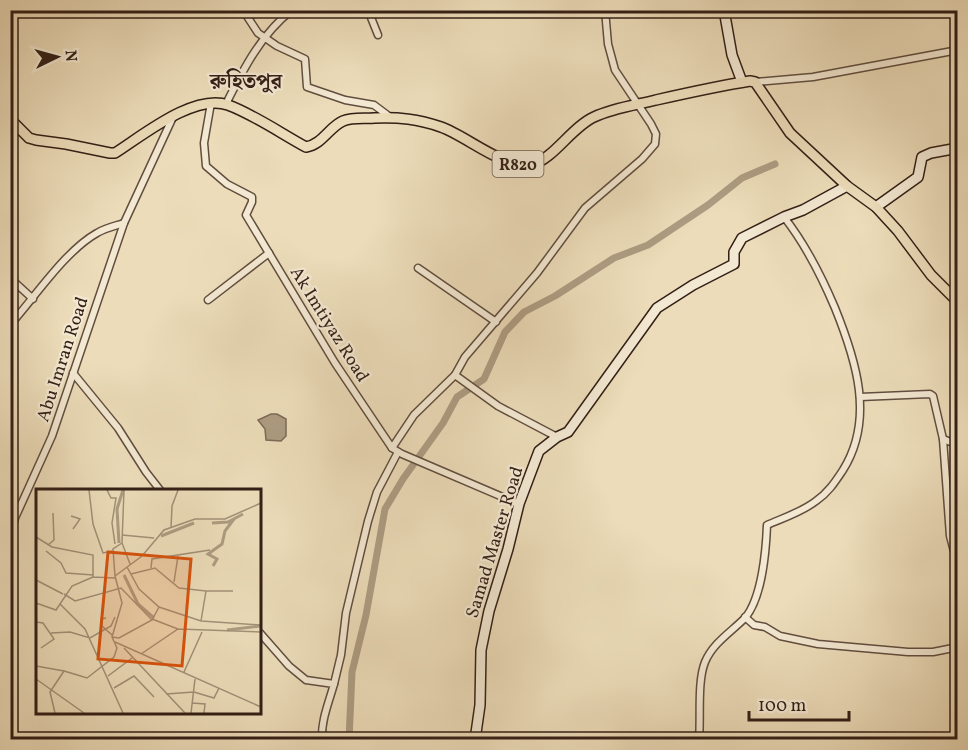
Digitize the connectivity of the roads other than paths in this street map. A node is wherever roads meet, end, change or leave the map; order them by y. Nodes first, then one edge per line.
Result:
1 (243, 10) edge
2 (292, 10) edge
3 (368, 10) edge
4 (605, 10) edge
5 (724, 10) edge
6 (378, 35) dead end
7 (266, 39) junction
8 (957, 50) edge
9 (742, 82) junction
10 (755, 82) junction
11 (211, 103) junction
12 (226, 104) junction
13 (639, 104) junction
14 (173, 117) junction
15 (390, 117) junction
16 (10, 119) edge
17 (957, 148) edge
18 (847, 186) junction
19 (876, 207) junction
20 (784, 217) junction
21 (124, 223) junction
22 (269, 253) junction
23 (418, 267) dead end
24 (10, 278) edge
25 (33, 299) junction
26 (208, 300) dead end
27 (957, 302) edge
28 (496, 322) junction
29 (10, 326) edge
30 (73, 372) junction
31 (455, 375) junction
32 (860, 397) junction
33 (557, 437) junction
34 (943, 439) junction
35 (957, 445) edge
36 (397, 451) junction
37 (159, 489) edge
38 (519, 504) junction
39 (10, 537) edge
40 (957, 567) edge
41 (745, 617) junction
42 (261, 634) edge
43 (957, 647) edge
44 (334, 684) junction
45 (322, 740) edge
46 (475, 740) edge
47 (699, 740) edge

1 - 7 street
2 - 7 street
3 - 6 street
4 - 13 street
5 - 9 street
7 - 12 street
7 - 15 street
8 - 10 street
9 - 10 main road, R820
9 - 13 main road, R820
10 - 18 main road
11 - 12 main road, R820
11 - 14 main road, R820
11 - 22 street, Ak Imtiyaz Road
12 - 15 main road, R820
13 - 15 main road, R820
13 - 28 street
14 - 16 main road, R820
14 - 21 street, Abu Imran Road
17 - 19 street
18 - 19 main road
18 - 20 street, Samad Master Road
19 - 27 main road
20 - 32 street
20 - 33 street, Samad Master Road
21 - 25 street
21 - 30 street, Abu Imran Road
22 - 26 street
22 - 36 street, Ak Imtiyaz Road
23 - 28 street
24 - 25 street
25 - 29 street
28 - 31 street
30 - 37 street
30 - 39 street, Abu Imran Road
31 - 33 street
31 - 36 street
32 - 34 street
32 - 41 street
33 - 38 street, Samad Master Road
34 - 35 street
34 - 40 street
36 - 38 street
36 - 44 street
38 - 46 street, Samad Master Road
41 - 43 street
41 - 47 street
42 - 44 street
44 - 45 street

